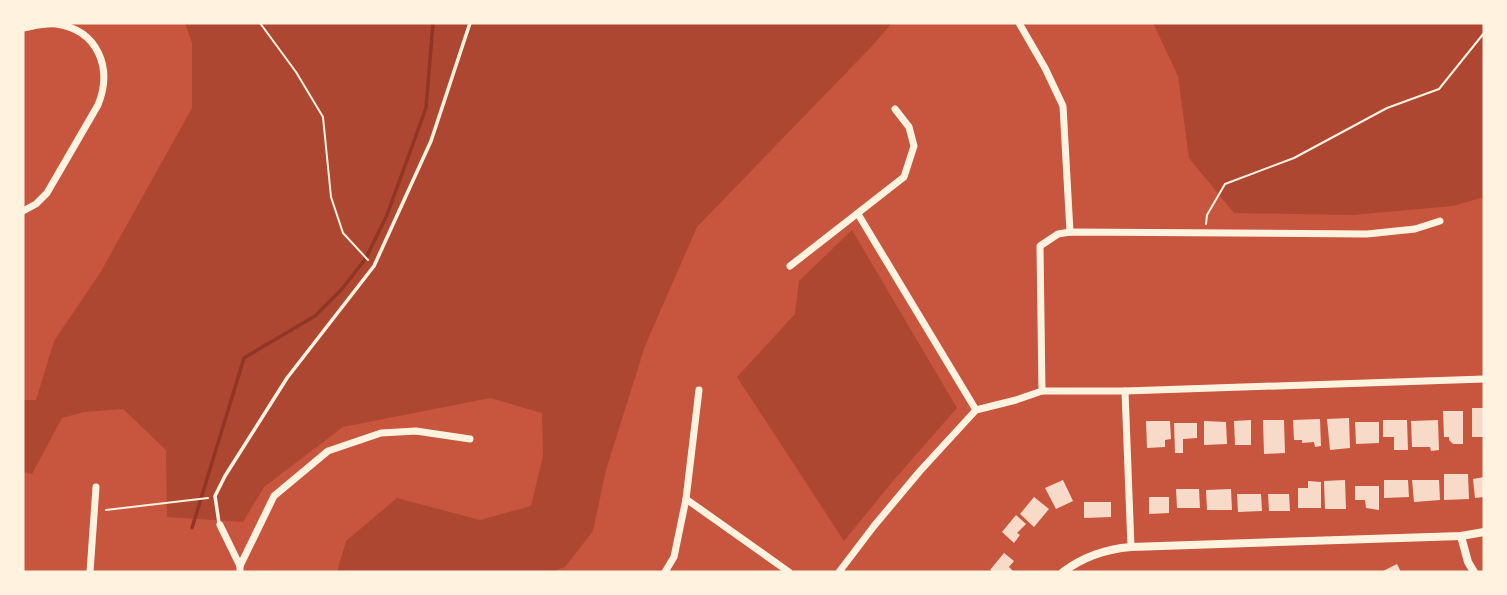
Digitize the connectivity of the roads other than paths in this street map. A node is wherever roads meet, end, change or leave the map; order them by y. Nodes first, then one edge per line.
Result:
1 (470, 23) edge
2 (1019, 23) edge
3 (23, 28) edge
4 (895, 109) dead end
5 (23, 211) edge
6 (858, 214) junction
7 (1440, 221) dead end
8 (1070, 232) junction
9 (790, 266) dead end
10 (1484, 379) edge
11 (699, 390) dead end
12 (1042, 391) junction
13 (1125, 391) junction
14 (976, 410) junction
15 (470, 439) dead end
16 (96, 487) dead end
17 (686, 499) junction
18 (219, 525) joint
19 (1484, 532) edge
20 (1461, 536) junction
21 (1131, 547) junction
22 (240, 569) edge
23 (90, 572) edge
24 (665, 572) edge
25 (789, 572) edge
26 (839, 572) edge
27 (1063, 572) edge
28 (1475, 572) edge

1 - 18 lane
2 - 8 street
3 - 5 street
4 - 6 street
6 - 9 street
6 - 14 street
7 - 8 street
8 - 12 street
10 - 13 street
11 - 17 street
12 - 13 street
12 - 14 street
13 - 21 street
14 - 26 street
15 - 22 street
16 - 23 street
17 - 24 street
17 - 25 street
18 - 22 street
19 - 20 street
20 - 21 street
20 - 28 street
21 - 27 street

